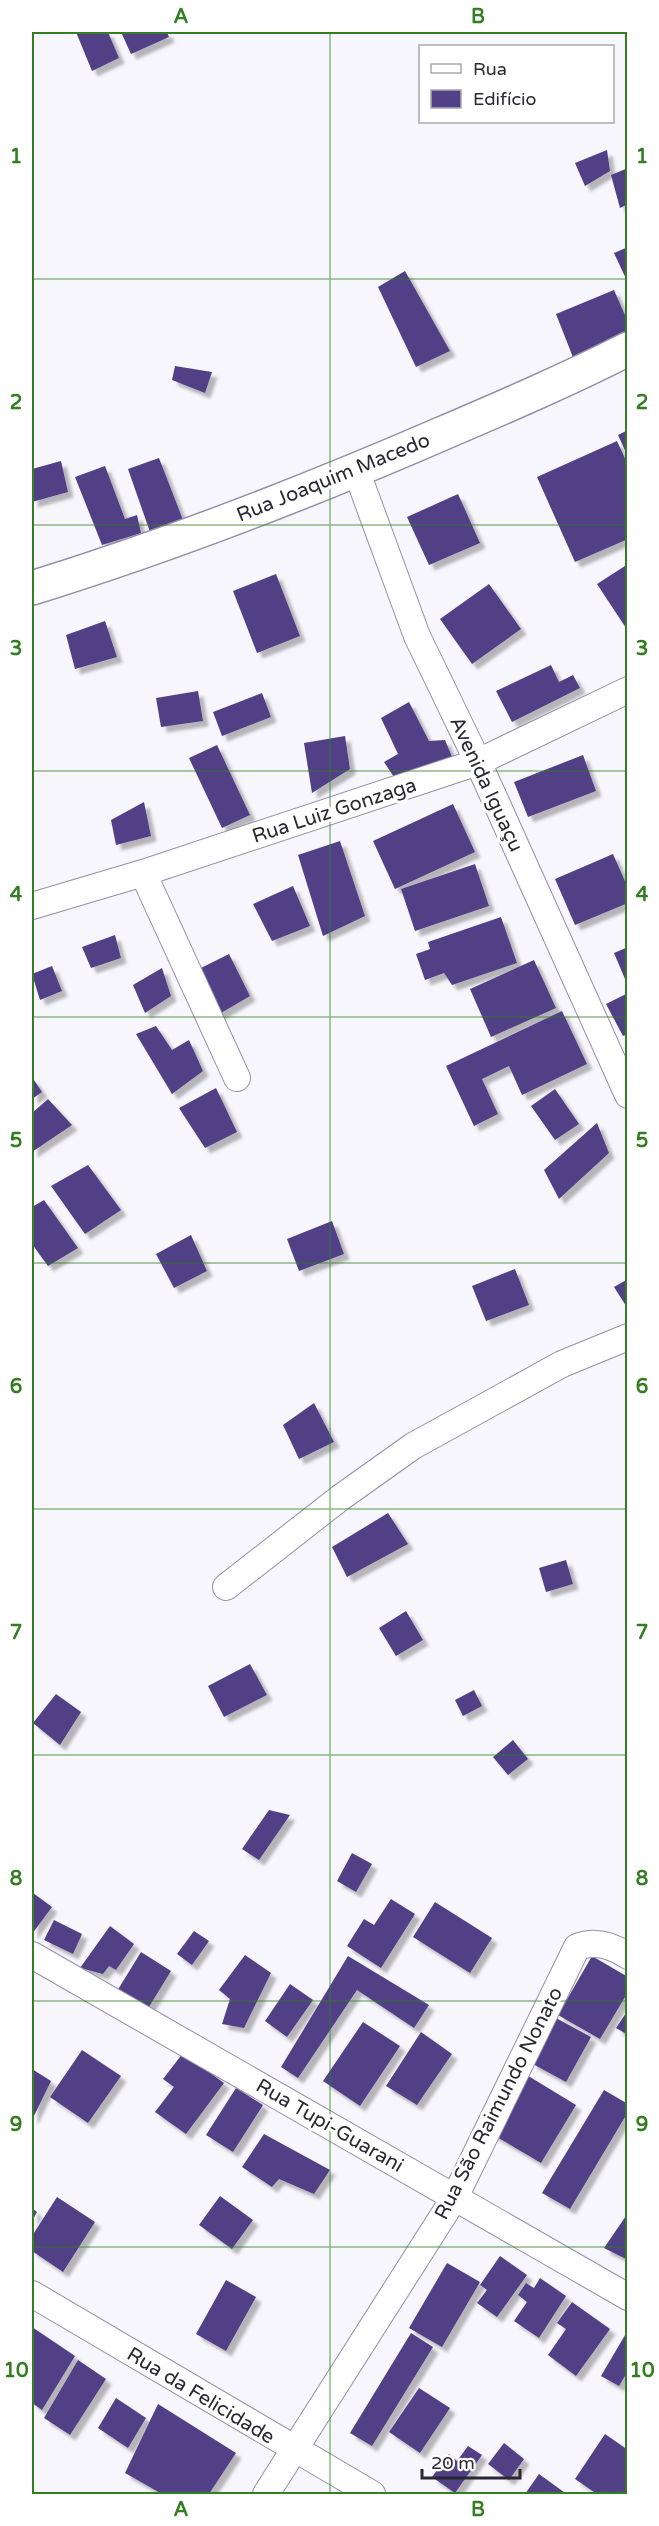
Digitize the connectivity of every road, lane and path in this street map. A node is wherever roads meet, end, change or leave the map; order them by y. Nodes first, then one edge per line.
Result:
1 (627, 349) edge
2 (356, 470) junction
3 (32, 588) edge
4 (627, 690) edge
5 (478, 762) junction
6 (143, 873) junction
7 (32, 906) edge
8 (237, 1078) dead end
9 (627, 1095) edge
10 (627, 1337) edge
11 (226, 1587) dead end
12 (32, 1955) edge
13 (627, 1956) edge
14 (455, 2197) junction
15 (32, 2294) edge
16 (627, 2297) edge
17 (293, 2450) junction
18 (266, 2494) edge
19 (372, 2494) edge

1 - 2 street, Rua Joaquim Macedo
2 - 3 street, Rua Joaquim Macedo
2 - 5 street, Avenida Iguaçu
4 - 5 street, Rua Luiz Gonzaga
5 - 6 street, Rua Luiz Gonzaga
5 - 9 street, Avenida Iguaçu
6 - 7 street, Rua Luiz Gonzaga
6 - 8 street
10 - 11 street
12 - 14 street, Rua Tupi-Guarani
13 - 14 street, Rua São Raimundo Nonato
14 - 16 street, Rua Tupi-Guarani
14 - 17 street, Rua São Raimundo Nonato
15 - 17 street, Rua da Felicidade
17 - 18 street, Rua São Raimundo Nonato
17 - 19 street, Rua da Felicidade

